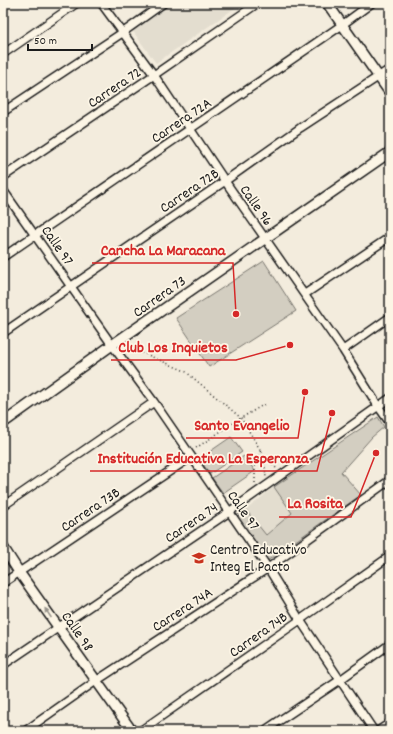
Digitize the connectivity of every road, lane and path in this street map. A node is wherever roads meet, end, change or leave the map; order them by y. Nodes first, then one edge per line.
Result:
1 (77, 3) edge
2 (101, 3) edge
3 (164, 3) edge
4 (258, 3) edge
5 (327, 3) edge
6 (372, 3) edge
7 (342, 25) junction
8 (122, 32) junction
9 (3, 54) edge
10 (390, 69) edge
11 (154, 75) junction
12 (379, 77) junction
13 (390, 93) edge
14 (3, 112) edge
15 (191, 129) junction
16 (390, 152) edge
17 (3, 178) edge
18 (225, 181) junction
19 (3, 190) edge
20 (35, 235) junction
21 (390, 237) edge
22 (265, 239) junction
23 (3, 256) edge
24 (71, 286) junction
25 (305, 294) junction
26 (390, 317) edge
27 (3, 333) edge
28 (114, 344) junction
29 (343, 350) junction
30 (390, 398) edge
31 (154, 402) junction
32 (265, 404) dead end
33 (378, 406) junction
34 (241, 418) junction
35 (3, 422) edge
36 (390, 423) edge
37 (260, 450) junction
38 (190, 455) junction
39 (264, 456) junction
40 (282, 474) junction
41 (390, 480) edge
42 (266, 485) junction
43 (258, 491) junction
44 (3, 506) edge
45 (229, 512) junction
46 (3, 547) edge
47 (390, 556) edge
48 (268, 568) junction
49 (19, 572) junction
50 (3, 583) edge
51 (300, 620) junction
52 (58, 627) junction
53 (390, 644) edge
54 (3, 665) edge
55 (340, 680) junction
56 (96, 681) junction
57 (390, 723) edge
58 (25, 731) edge
59 (132, 731) edge
60 (140, 731) edge
61 (264, 731) edge
62 (374, 731) edge
63 (378, 731) edge

1 - 9 street
2 - 8 street, Calle 96
3 - 8 street
4 - 11 street, Carrera 72
5 - 7 street
6 - 7 street, Carrera 72A
7 - 12 street
7 - 15 street, Carrera 72A
8 - 11 street, Calle 96
8 - 14 street
10 - 12 street, Carrera 72B
11 - 15 street, Calle 96
11 - 17 street, Carrera 72
12 - 13 street
12 - 18 street, Carrera 72B
15 - 18 street, Calle 96
15 - 20 street, Carrera 72A
16 - 22 street, Carrera 73
18 - 22 street, Calle 96
18 - 24 street, Carrera 72B
19 - 20 street, Calle 97
20 - 23 street, Carrera 72A
20 - 24 street, Calle 97
21 - 25 street
22 - 25 street, Calle 96
22 - 28 street, Carrera 73
24 - 27 street, Carrera 72B
24 - 28 street, Calle 97
25 - 29 street, Calle 96
26 - 29 street
28 - 31 street, Calle 97
28 - 34 path
28 - 35 street, Carrera 73
29 - 33 street, Calle 96
30 - 33 street, Carrera 74
31 - 38 street, Calle 97
31 - 44 street
32 - 34 path
33 - 36 street, Calle 96
33 - 40 street, Carrera 74
34 - 37 path
34 - 38 path
37 - 39 path
37 - 43 path
38 - 45 street, Calle 97
38 - 49 street, Carrera 73B
39 - 40 path
39 - 42 path
40 - 42 street, Carrera 74
41 - 48 street, Carrera 74A
42 - 43 street, Carrera 74
43 - 45 street, Carrera 74
45 - 48 street, Calle 97
45 - 52 street, Carrera 74
46 - 49 street, Calle 98
47 - 51 street, Carrera 74B
48 - 51 street, Calle 97
48 - 56 street, Carrera 74A
49 - 50 street, Carrera 73B
52 -> 49 street, Calle 98
51 - 55 street, Calle 97
51 - 60 street, Carrera 74B
52 - 54 street, Carrera 74
52 - 56 street, Calle 98
53 - 55 street
55 - 61 street
55 - 62 street, Calle 97
56 - 58 street, Carrera 74A
56 - 59 street, Calle 98
57 - 63 street

